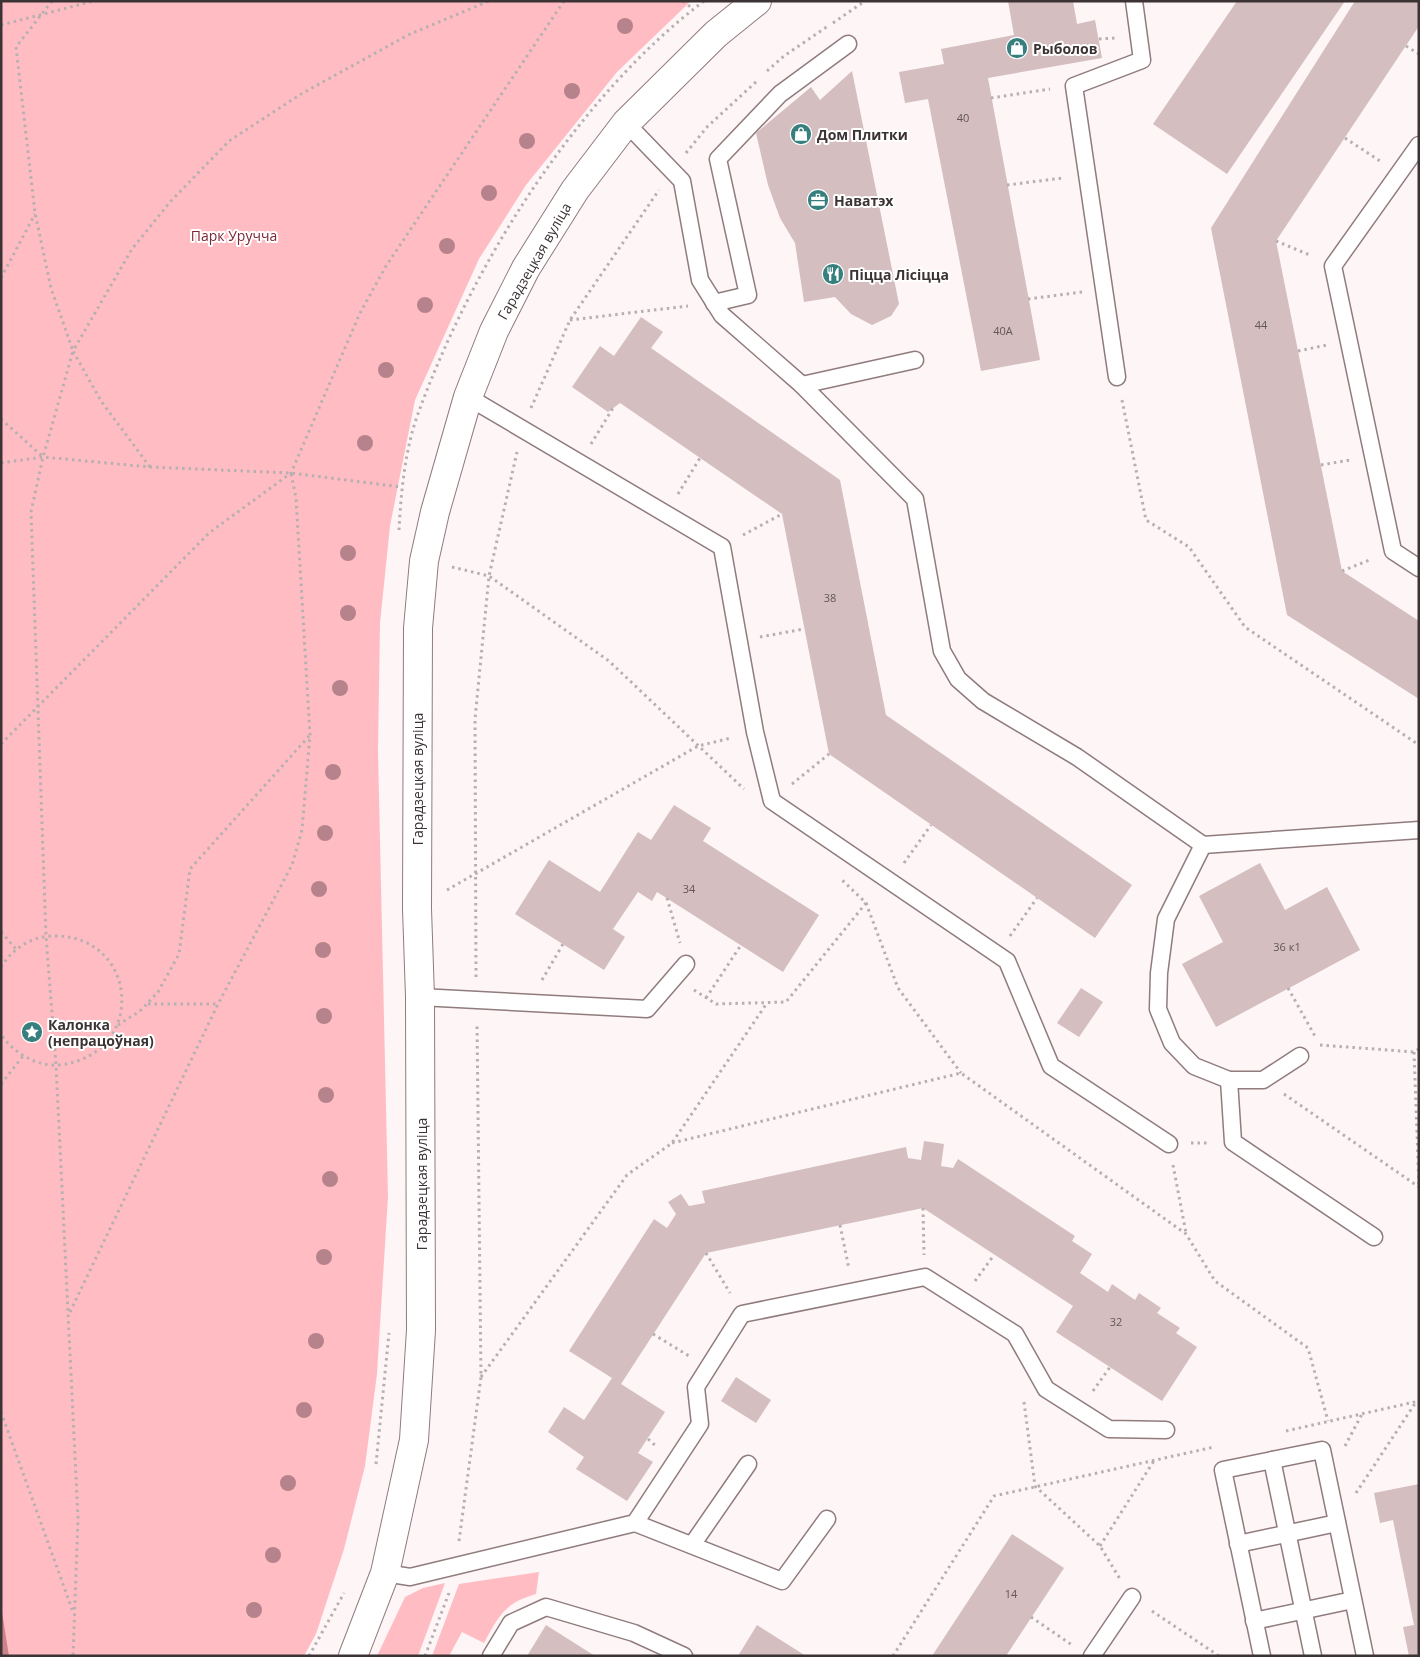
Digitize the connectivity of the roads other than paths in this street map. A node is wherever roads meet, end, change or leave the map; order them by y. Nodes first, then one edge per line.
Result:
1 (757, 1) edge
2 (1134, 1) edge
3 (848, 44) dead end
4 (626, 122) junction
5 (1419, 145) edge
6 (714, 303) junction
7 (915, 360) dead end
8 (1117, 377) road end
9 (802, 385) junction
10 (468, 397) junction
11 (1419, 568) edge
12 (1419, 830) edge
13 (1203, 845) junction
14 (686, 964) road end
15 (420, 997) junction
16 (1300, 1056) dead end
17 (1229, 1080) junction
18 (1169, 1144) road end
19 (1374, 1237) dead end
20 (1166, 1430) road end
21 (1272, 1460) junction
22 (748, 1464) dead end
23 (827, 1519) dead end
24 (635, 1523) junction
25 (1337, 1523) junction
26 (1287, 1533) junction
27 (1238, 1544) junction
28 (692, 1545) junction
29 (385, 1573) junction
30 (1132, 1598) dead end
31 (1353, 1600) junction
32 (1304, 1610) junction
33 (1254, 1621) junction
34 (1086, 1653) edge
35 (353, 1656) edge
36 (491, 1656) edge
37 (684, 1656) edge
38 (1262, 1656) edge
39 (1313, 1656) edge
40 (1365, 1656) edge

1 - 4 street, Гарадзецкая вуліца
2 - 8 lane
3 - 6 lane
4 - 6 lane
4 - 10 street, Гарадзецкая вуліца
5 - 11 lane
6 - 9 lane
7 - 9 lane
9 - 13 lane
10 - 15 street, Гарадзецкая вуліца
10 - 18 lane
12 - 13 lane
13 - 17 lane
14 - 15 lane
15 - 29 street, Гарадзецкая вуліца
16 - 17 lane
17 - 19 lane
20 - 24 lane
21 - 25 lane
21 - 26 lane
21 - 27 lane
22 - 28 lane
23 - 28 lane
24 - 28 lane
24 - 29 lane
25 - 26 lane
25 - 31 lane
26 - 27 lane
26 - 32 lane
27 - 33 lane
29 - 35 street, Гарадзецкая вуліца
30 - 34 lane
31 - 32 lane
31 - 40 lane
32 - 33 lane
32 - 39 lane
33 - 38 lane
36 - 37 lane

